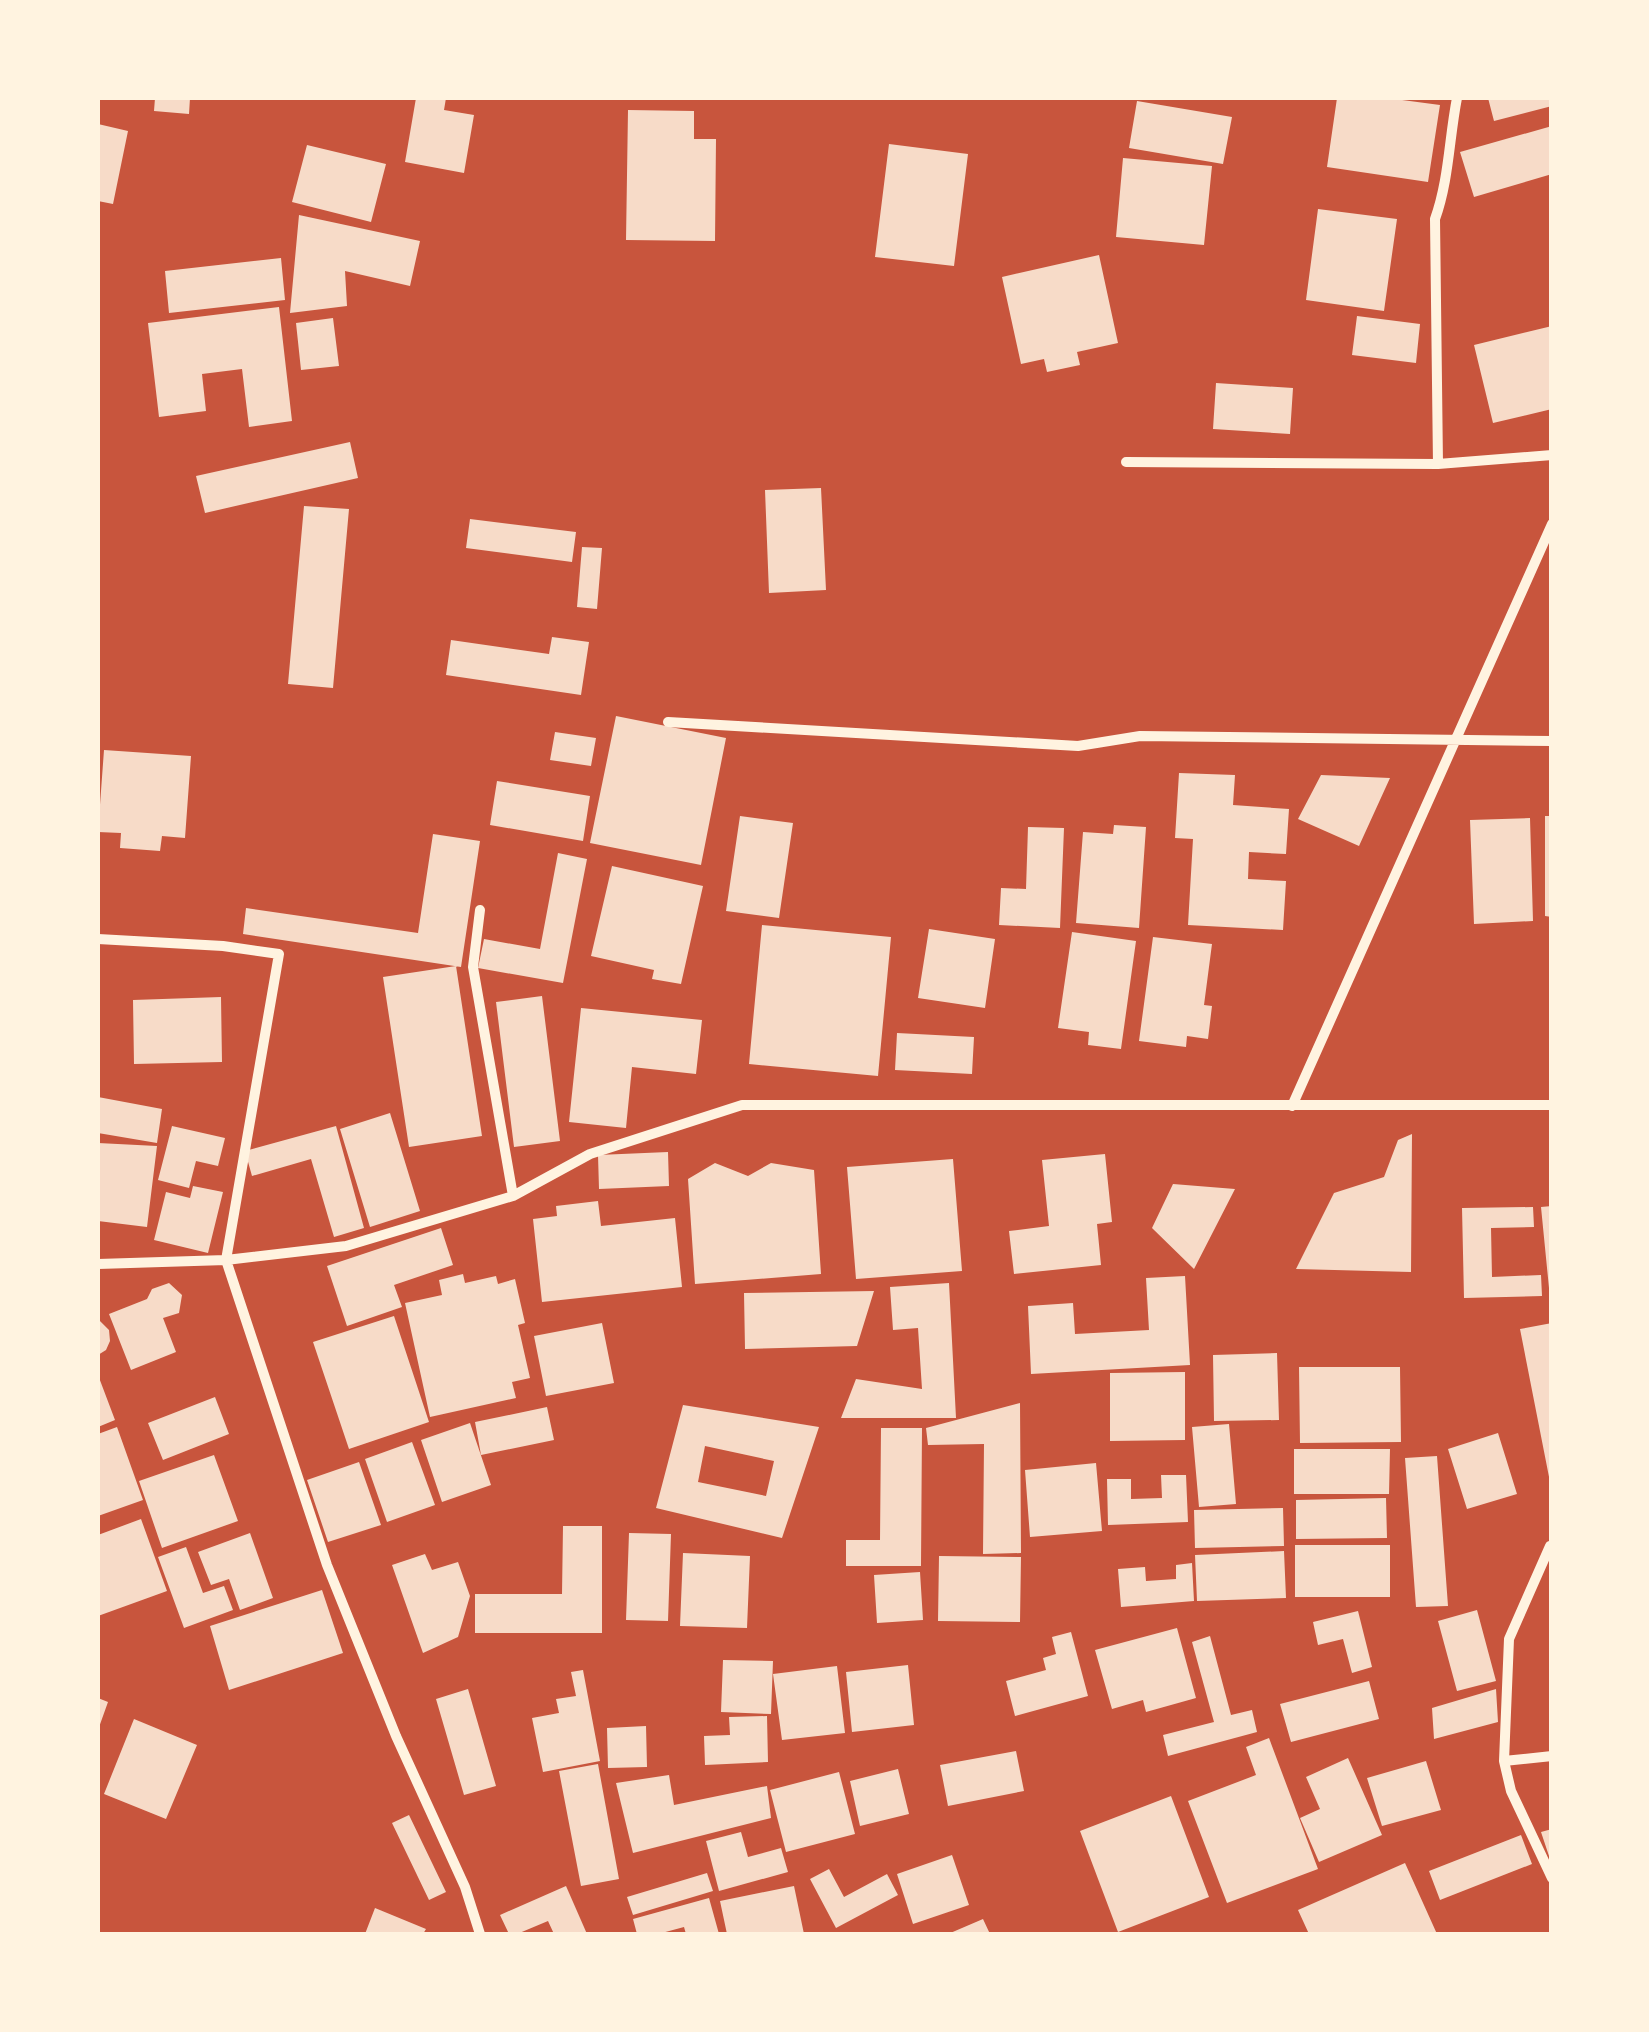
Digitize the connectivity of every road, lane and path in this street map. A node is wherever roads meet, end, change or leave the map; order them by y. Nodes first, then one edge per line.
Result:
1 (1457, 98) edge
2 (1552, 455) edge
3 (1126, 462) dead end
4 (1438, 464) junction
5 (1552, 524) edge
6 (668, 722) dead end
7 (1455, 740) junction
8 (1552, 741) edge
9 (480, 910) dead end
10 (98, 939) edge
11 (1552, 1105) edge
12 (1292, 1106) junction
13 (513, 1196) junction
14 (226, 1260) junction
15 (98, 1264) edge
16 (1550, 1546) edge
17 (1552, 1756) edge
18 (1504, 1761) junction
19 (1552, 1878) edge
20 (480, 1934) edge

1 - 4 street
2 - 4 street
3 - 4 street
5 - 7 street
6 - 7 street
7 - 8 street
7 - 12 street
9 - 13 street
10 - 14 street
11 - 12 street
12 - 13 street
13 - 14 street
14 - 15 street
14 - 20 street
16 - 18 street
17 - 18 street
18 - 19 street

